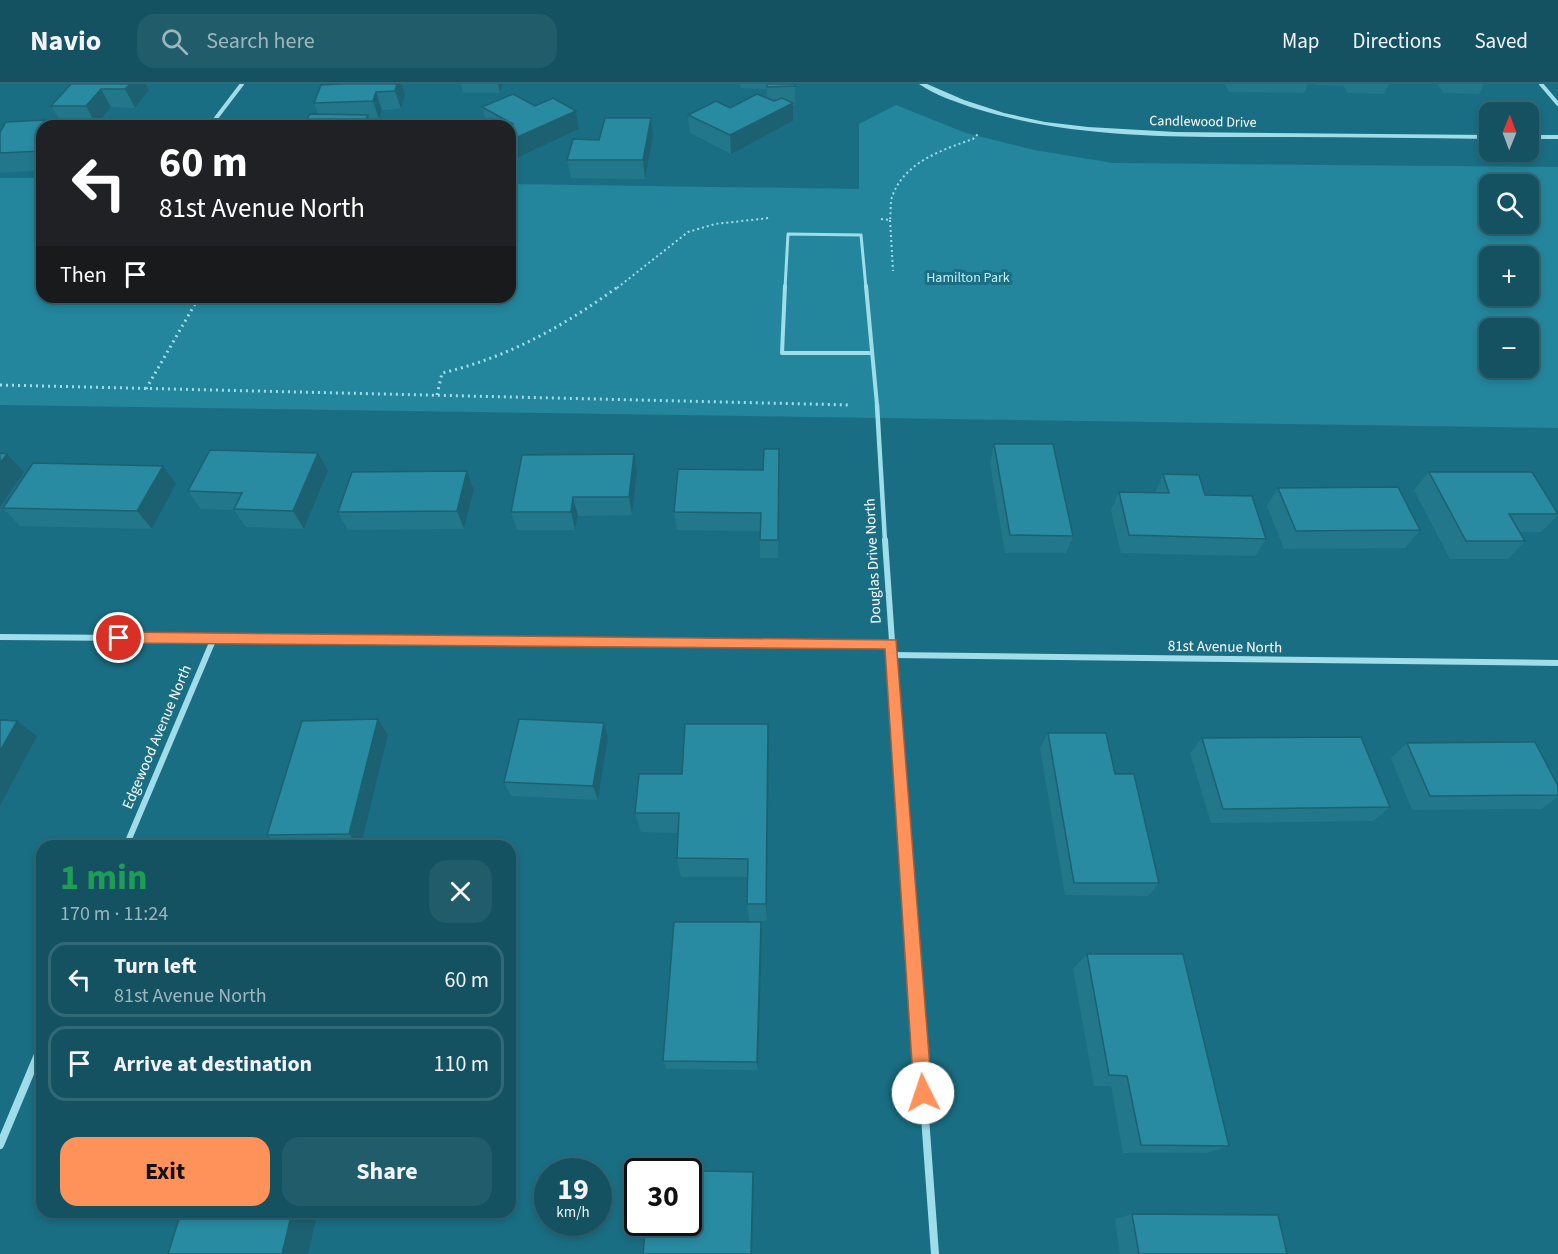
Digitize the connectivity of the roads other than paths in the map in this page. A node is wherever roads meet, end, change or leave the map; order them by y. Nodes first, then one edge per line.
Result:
1 (242, 84) edge
2 (922, 84) edge
3 (1541, 84) edge
4 (1558, 104) edge
5 (215, 120) edge
6 (1479, 137) edge
7 (1539, 137) edge
8 (1558, 137) edge
9 (873, 353) junction
10 (877, 405) joint
11 (0, 637) edge
12 (214, 638) junction
13 (891, 644) junction
14 (892, 656) junction
15 (1558, 663) edge
16 (129, 840) edge
17 (36, 1059) edge
18 (0, 1145) edge
19 (935, 1254) edge

1 - 5 street
2 - 6 street, Candlewood Drive
3 - 4 street
7 - 8 street
9 - 9 lane
9 - 10 lane
10 - 13 street, Douglas Drive North
11 - 12 street
12 - 13 street
12 - 16 street, Edgewood Avenue North
13 - 14 street, Douglas Drive North
14 - 15 street, 81st Avenue North
14 - 19 street, Douglas Drive North
17 - 18 street

